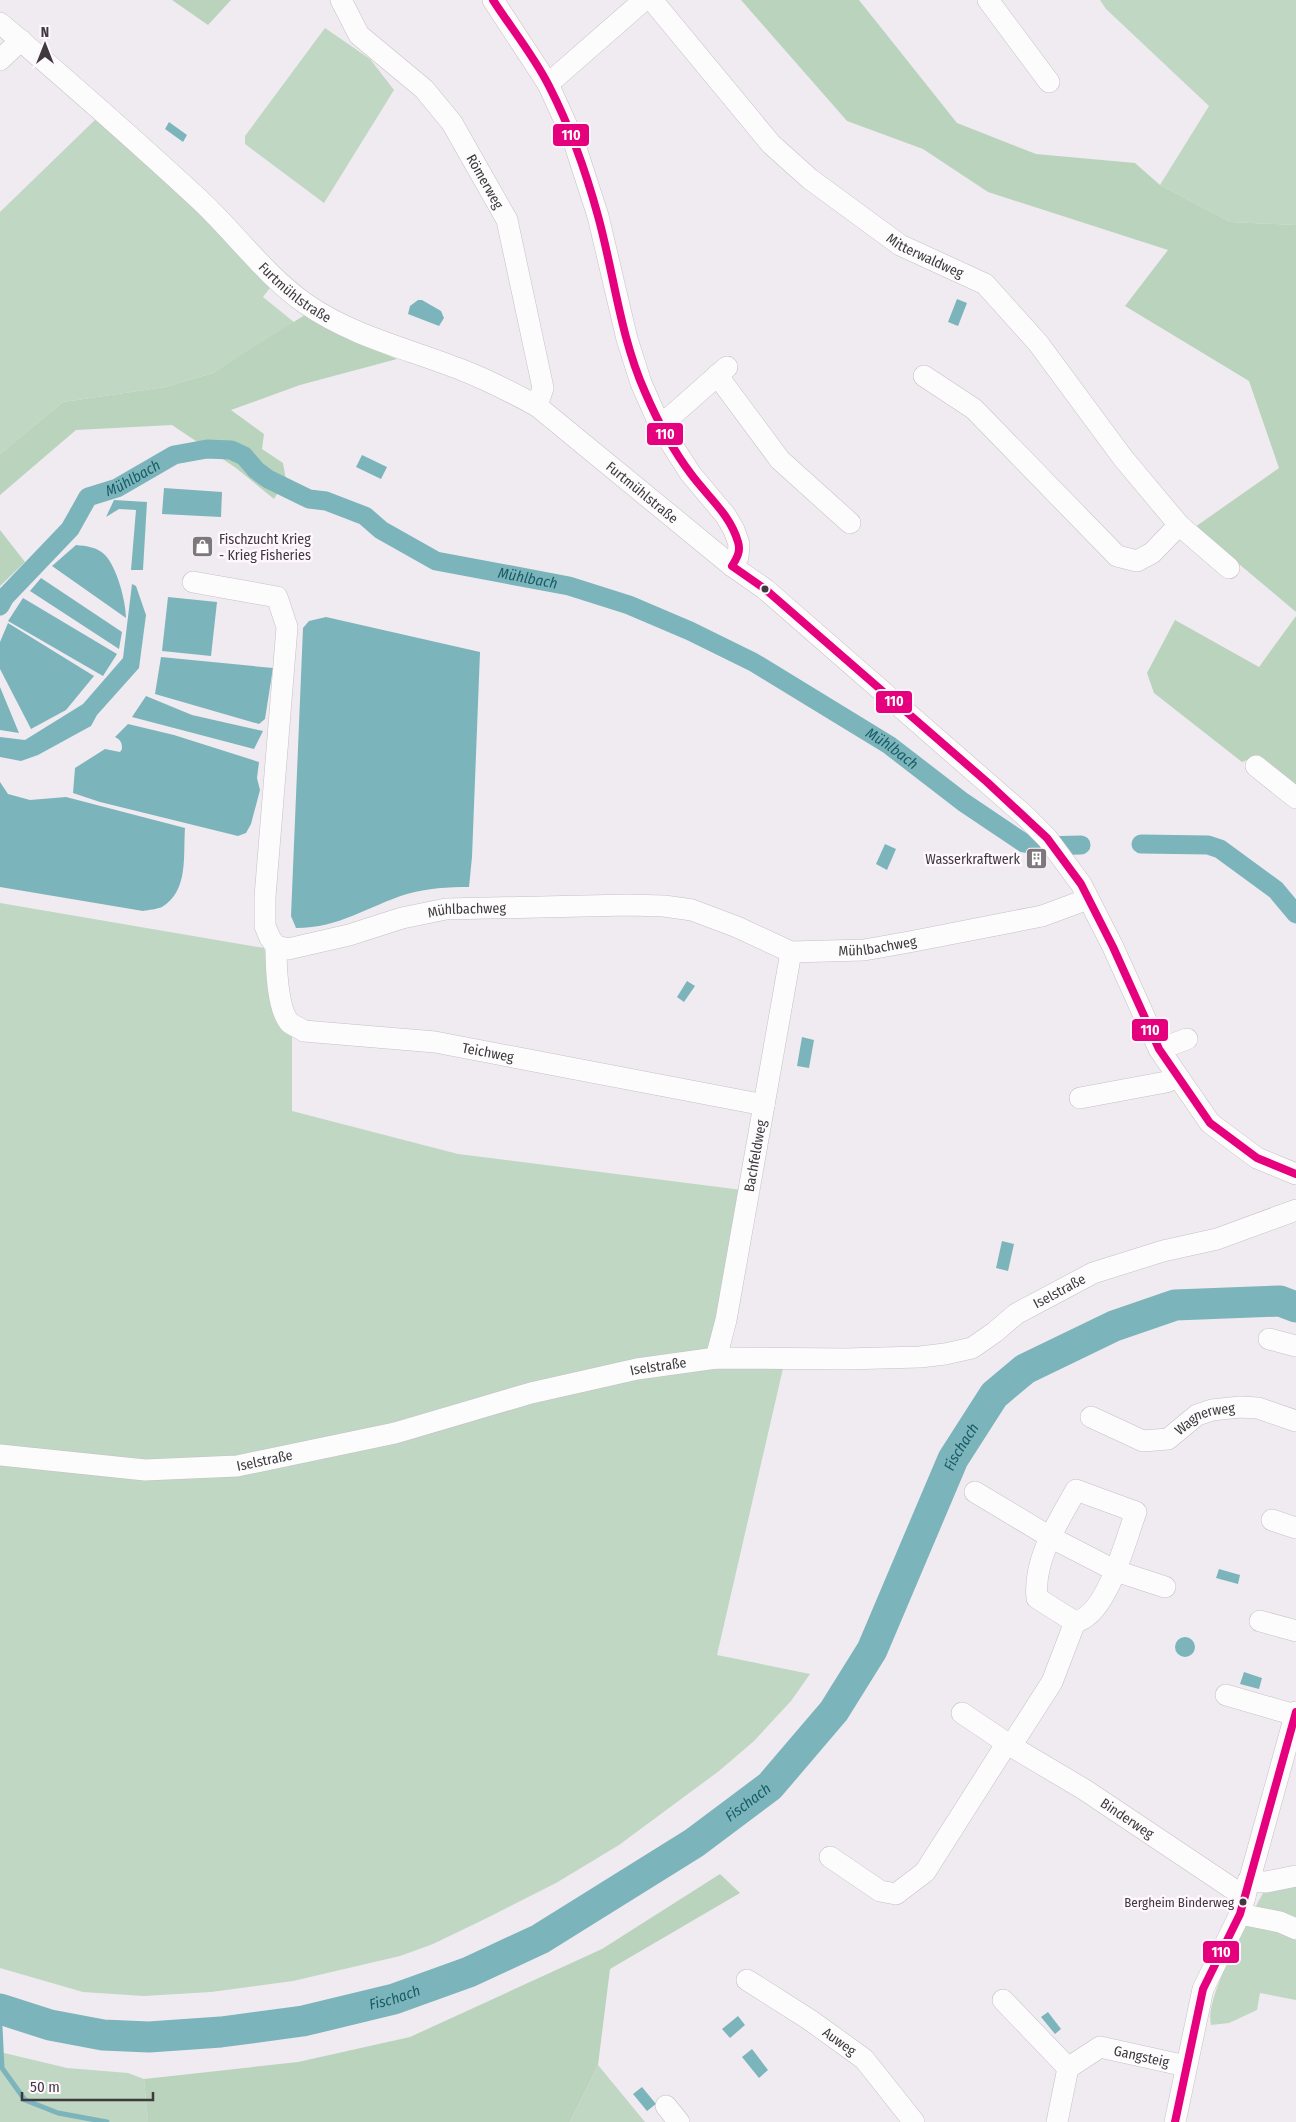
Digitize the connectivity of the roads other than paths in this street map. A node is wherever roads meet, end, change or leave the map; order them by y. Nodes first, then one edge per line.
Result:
1 (341, 0) edge
2 (493, 0) edge
3 (644, 0) edge
4 (652, 0) edge
5 (988, 0) edge
6 (0, 23) edge
7 (21, 40) junction
8 (0, 60) edge
9 (1049, 82) dead end
10 (548, 84) junction
11 (924, 376) dead end
12 (537, 406) junction
13 (660, 426) junction
14 (850, 523) dead end
15 (1179, 526) junction
16 (732, 566) junction
17 (1230, 568) dead end
18 (193, 582) dead end
19 (1256, 766) dead end
20 (1296, 798) edge
21 (1088, 899) junction
22 (276, 946) junction
23 (791, 952) junction
24 (1187, 1039) dead end
25 (1159, 1049) junction
26 (1178, 1077) junction
27 (1080, 1098) dead end
28 (764, 1105) junction
29 (1296, 1174) edge
30 (1296, 1210) edge
31 (1269, 1339) dead end
32 (1296, 1346) edge
33 (716, 1358) junction
34 (1091, 1417) dead end
35 (1296, 1421) edge
36 (0, 1455) edge
37 (975, 1492) dead end
38 (1272, 1520) dead end
39 (1296, 1528) edge
40 (1050, 1537) junction
41 (1116, 1571) junction
42 (1164, 1587) dead end
43 (1260, 1621) dead end
44 (1075, 1622) junction
45 (1296, 1631) edge
46 (1226, 1695) dead end
47 (962, 1713) dead end
48 (1296, 1713) edge
49 (1009, 1745) junction
50 (830, 1857) dead end
51 (1296, 1876) edge
52 (1244, 1898) junction
53 (1296, 1929) edge
54 (748, 1980) dead end
55 (1003, 2000) dead end
56 (1186, 2066) junction
57 (1068, 2068) junction
58 (914, 2122) edge
59 (1057, 2122) edge
60 (1175, 2122) edge

1 - 12 street, Römerweg
2 - 10 street
3 - 10 street
4 - 15 street, Mitterwaldweg
5 - 9 street
6 - 7 street, Furtmühlstraße
7 - 8 street
7 - 12 street, Furtmühlstraße
10 - 13 street
11 - 15 street
12 - 16 street, Furtmühlstraße
13 - 14 street
13 - 16 street
15 - 17 street, Mitterwaldweg
16 - 21 street, Furtmühlstraße
18 - 22 street
19 - 20 street
21 - 23 street, Mühlbachweg
21 - 25 street, Furtmühlstraße
22 - 23 street, Mühlbachweg
22 - 28 street, Teichweg
23 - 28 street, Bachfeldweg
24 - 25 street
25 - 26 street, Furtmühlstraße
26 - 27 street
26 - 29 street, Furtmühlstraße
28 - 33 street, Bachfeldweg
30 - 33 street, Iselstraße
31 - 32 street
33 - 36 street, Iselstraße
34 - 35 street, Wagnerweg
37 - 40 street
38 - 39 street
40 - 41 street
40 - 41 street
40 - 44 street
41 - 42 street
41 - 44 street
43 - 45 street
44 - 49 street
46 - 48 street
47 - 49 street, Binderweg
48 - 52 street
49 - 50 street
49 - 52 street, Binderweg
51 - 52 street
52 - 53 street
52 - 56 street
54 - 58 street, Auweg
55 - 57 street
56 - 57 street, Gangsteig
56 - 60 street
57 - 59 street

